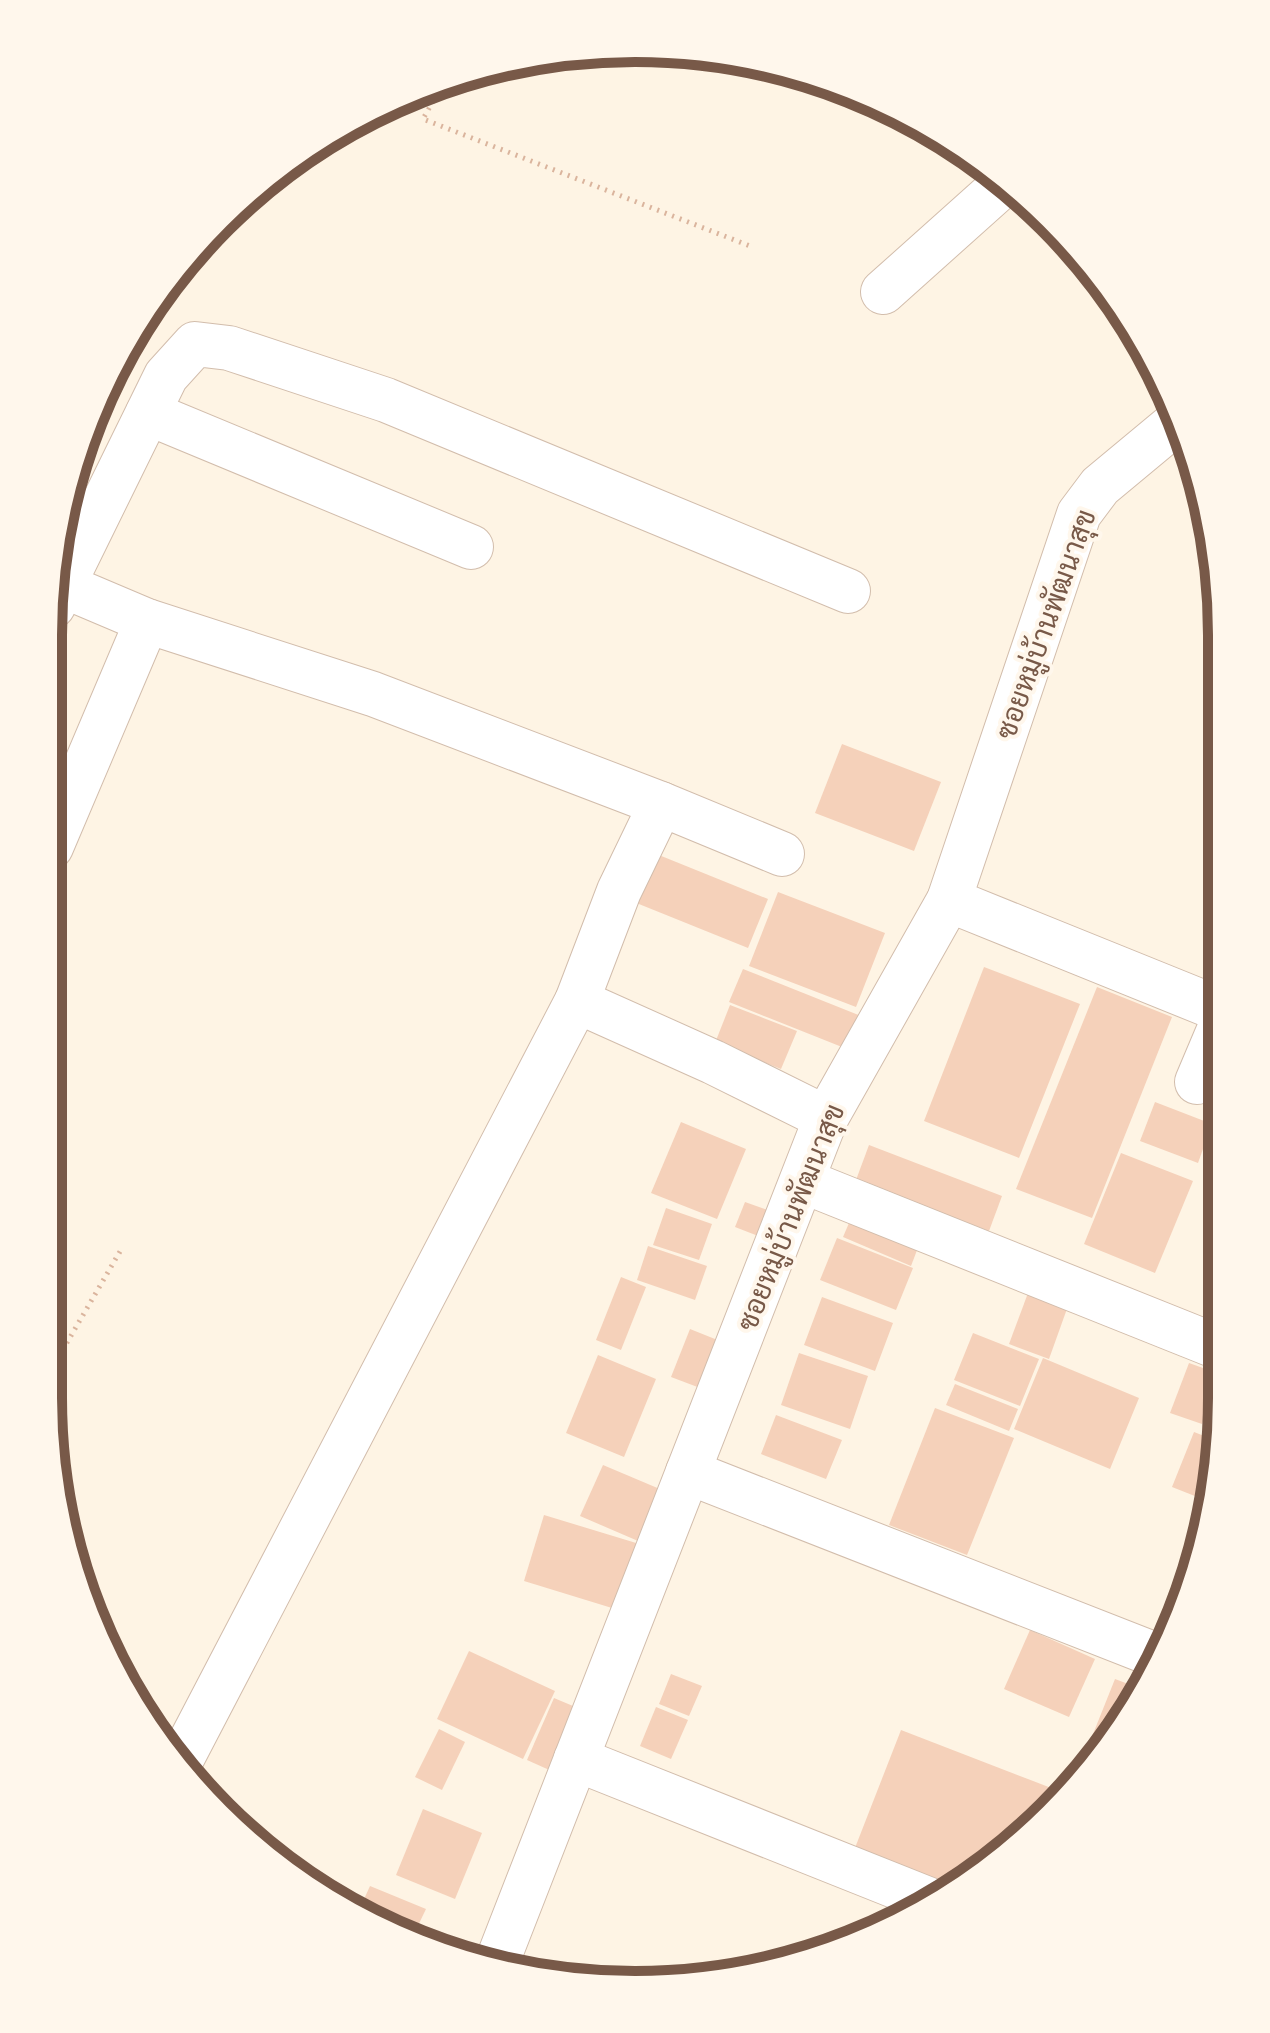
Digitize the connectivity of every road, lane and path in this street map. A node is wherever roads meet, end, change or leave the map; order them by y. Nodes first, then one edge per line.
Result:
1 (435, 99) edge
2 (997, 190) edge
3 (750, 246) dead end
4 (883, 292) dead end
5 (148, 413) junction
6 (1169, 429) edge
7 (471, 547) dead end
8 (65, 580) edge
9 (848, 591) dead end
10 (63, 598) edge
11 (147, 621) junction
12 (661, 804) junction
13 (62, 821) edge
14 (782, 854) dead end
15 (949, 900) junction
16 (577, 1001) junction
17 (1208, 1005) edge
18 (1208, 1056) edge
19 (1197, 1082) dead end
20 (826, 1118) junction
21 (803, 1181) junction
22 (122, 1248) dead end
23 (1208, 1343) edge
24 (62, 1350) edge
25 (688, 1472) junction
26 (1148, 1652) edge
27 (185, 1753) edge
28 (576, 1759) junction
29 (919, 1896) edge
30 (500, 1954) edge

1 - 3 path
2 - 4 street
5 - 7 street
5 - 8 street
5 - 9 street
6 - 15 street, ซอยหมู่บ้านพัฒนาสุข
10 - 11 street
11 - 12 street
11 - 13 street
12 - 14 street
12 - 16 street
15 - 17 street
15 - 20 street, ซอยหมู่บ้านพัฒนาสุข
16 - 20 street
16 - 27 street
18 - 19 street
20 - 21 street, ซอยหมู่บ้านพัฒนาสุข
21 - 23 street
21 - 25 street, ซอยหมู่บ้านพัฒนาสุข
22 - 24 path
25 - 26 street
25 - 28 street, ซอยหมู่บ้านพัฒนาสุข
28 - 29 street
28 - 30 street, ซอยหมู่บ้านพัฒนาสุข

